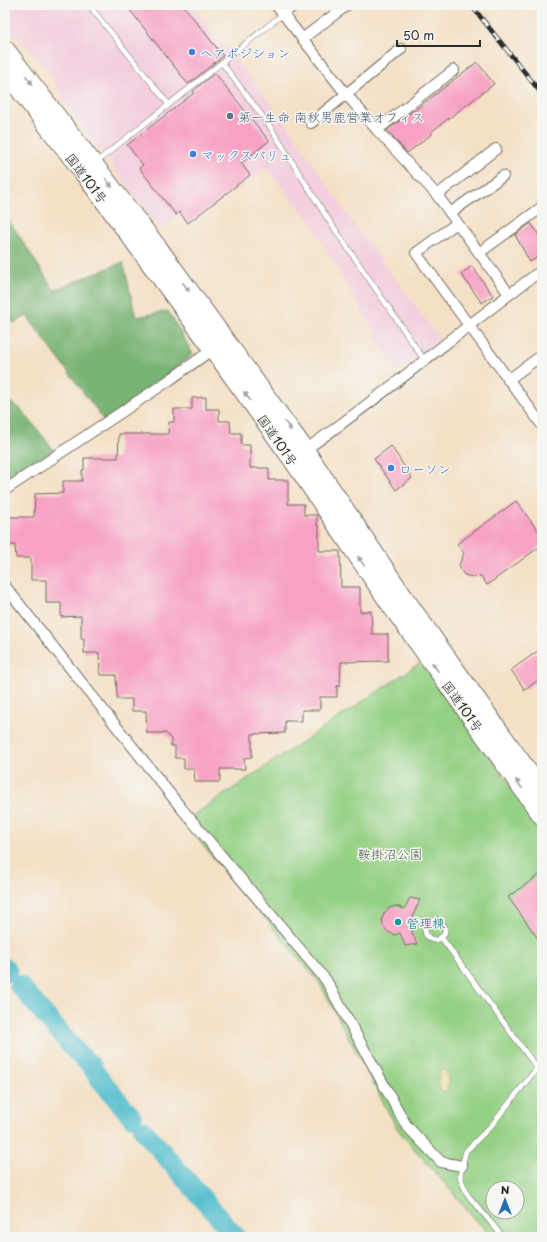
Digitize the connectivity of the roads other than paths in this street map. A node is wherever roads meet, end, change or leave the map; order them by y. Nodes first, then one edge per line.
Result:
1 (89, 5) edge
2 (276, 5) edge
3 (294, 5) edge
4 (347, 5) edge
5 (283, 14) junction
6 (302, 39) junction
7 (5, 49) edge
8 (401, 50) dead end
9 (222, 63) junction
10 (454, 70) dead end
11 (5, 71) edge
12 (346, 94) junction
13 (169, 105) junction
14 (311, 124) dead end
15 (376, 130) junction
16 (496, 149) dead end
17 (89, 168) junction
18 (503, 176) dead end
19 (437, 195) junction
20 (542, 207) edge
21 (450, 213) junction
22 (457, 223) junction
23 (479, 253) junction
24 (542, 270) edge
25 (510, 294) junction
26 (468, 325) junction
27 (213, 349) junction
28 (542, 355) edge
29 (425, 361) junction
30 (508, 380) junction
31 (542, 425) edge
32 (299, 455) junction
33 (5, 490) edge
34 (5, 586) edge
35 (542, 791) edge
36 (542, 816) edge
37 (441, 937) dead end
38 (542, 1064) edge
39 (537, 1068) junction
40 (462, 1166) junction
41 (503, 1237) edge

1 - 13 lane
2 - 5 street
3 - 5 street
4 - 6 street
5 - 6 street
5 - 9 lane
6 - 12 street
7 -> 17 highway, 国道101号
8 - 12 street
9 - 13 lane
9 - 29 lane
10 - 15 street
11 - 17 highway, 国道101号
12 - 14 street
12 - 15 street
13 - 17 lane
15 - 19 street
16 - 19 street
17 - 27 highway, 国道101号
17 -> 32 highway, 国道101号
18 - 21 street
19 - 21 street
20 - 23 street
21 - 22 street
22 - 23 street
22 - 26 street
23 - 25 street
24 - 25 street
25 - 26 street
26 - 29 street
26 - 30 street
32 -> 27 highway, 国道101号
27 - 33 street
28 - 30 street
29 - 32 street
30 - 31 street
32 - 35 highway, 国道101号
36 -> 32 highway, 国道101号
34 - 40 street
37 - 39 lane
38 - 39 lane
39 - 40 lane
40 - 41 lane

